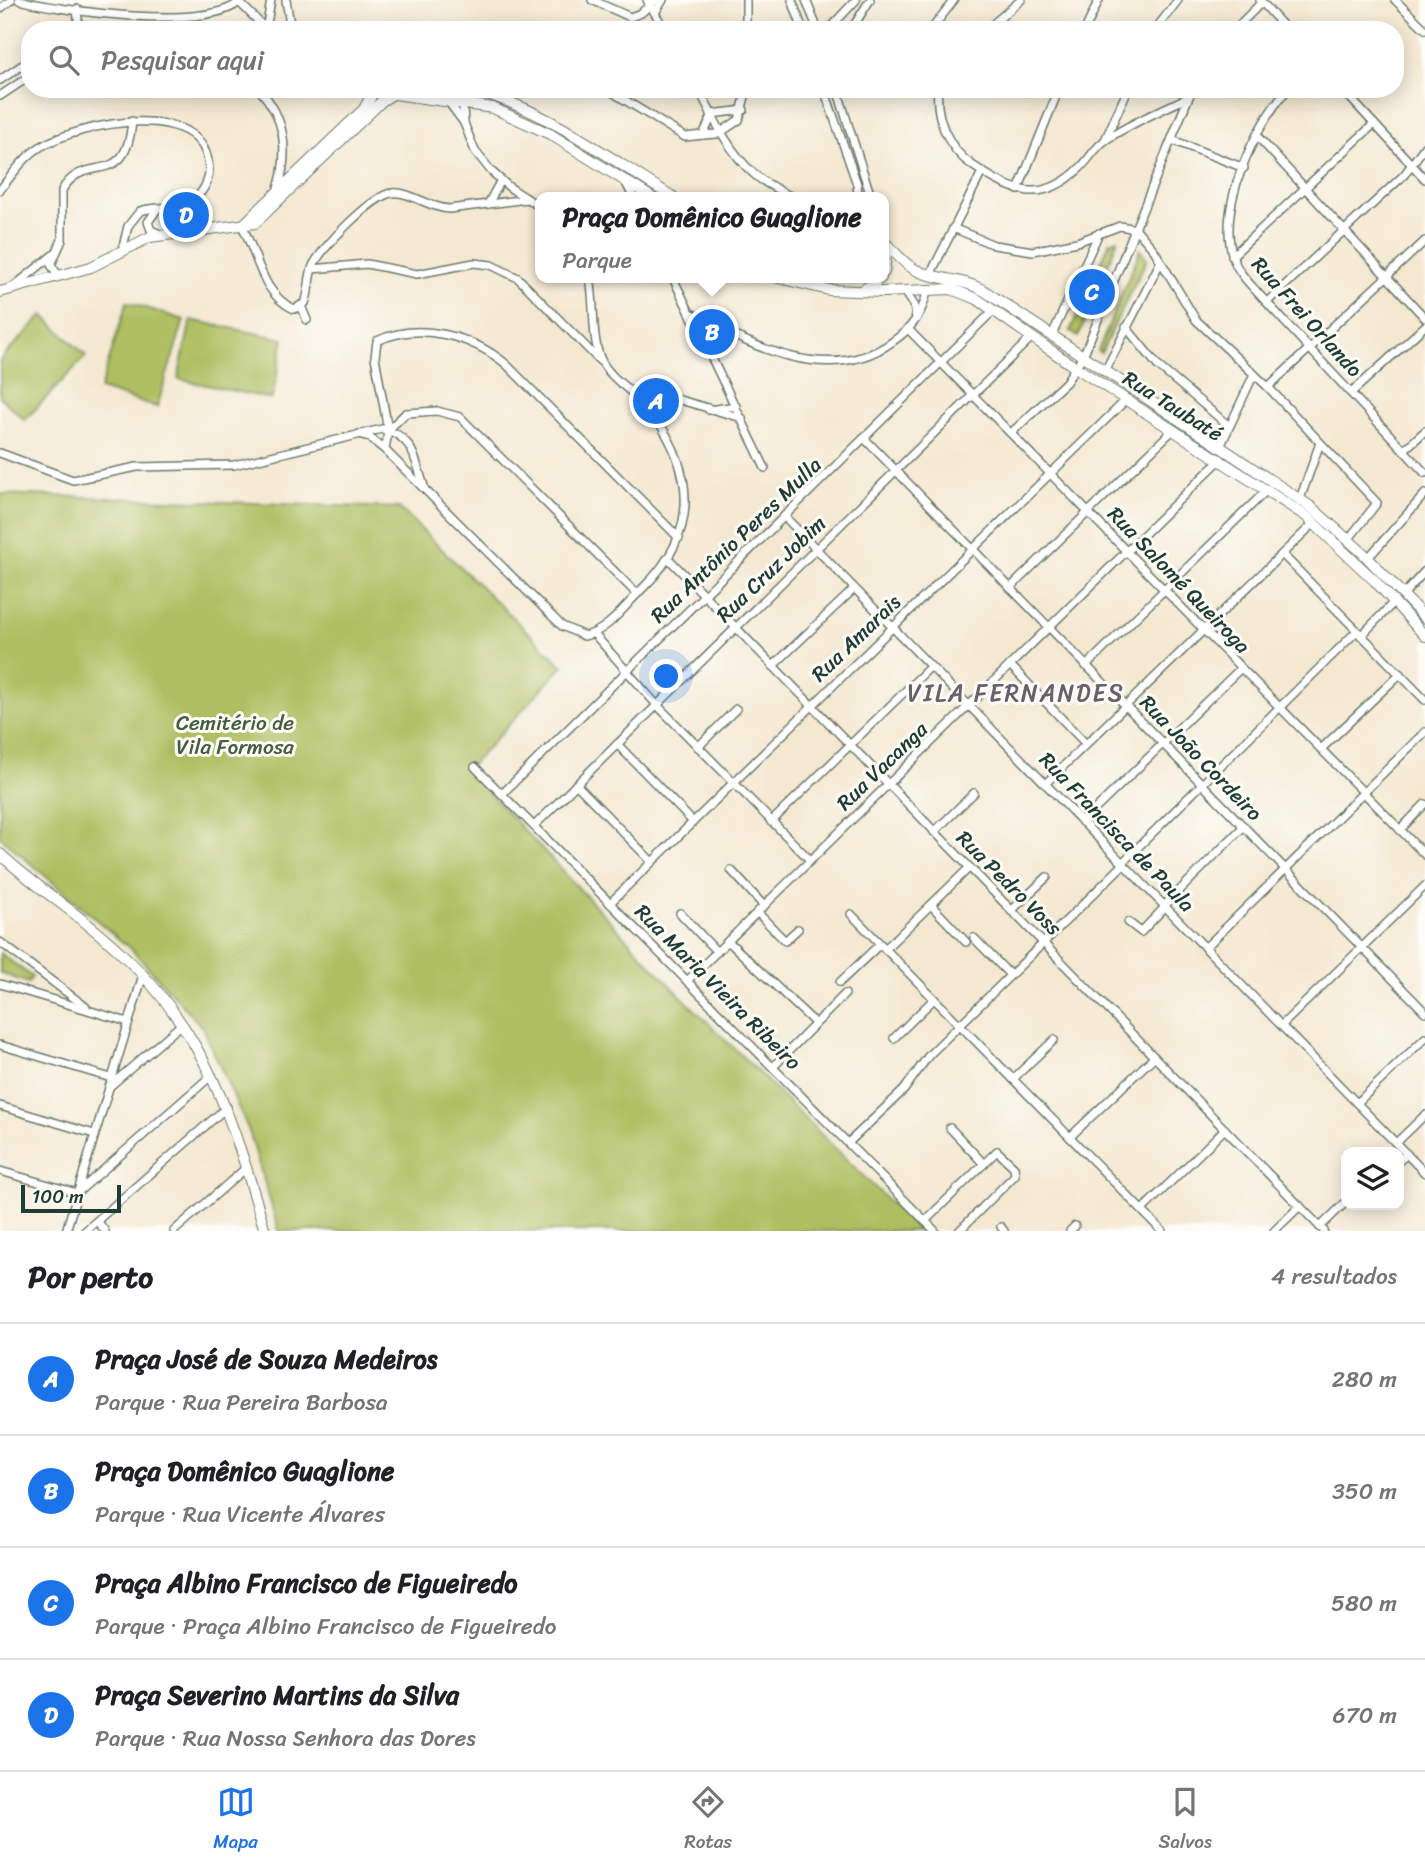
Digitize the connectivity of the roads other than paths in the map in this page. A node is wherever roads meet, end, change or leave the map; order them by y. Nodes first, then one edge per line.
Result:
1 (10, 0) edge
2 (19, 0) edge
3 (271, 0) edge
4 (286, 0) edge
5 (593, 0) edge
6 (663, 0) edge
7 (746, 0) edge
8 (792, 0) edge
9 (806, 0) edge
10 (856, 0) edge
11 (870, 0) edge
12 (954, 0) edge
13 (1021, 0) edge
14 (1099, 0) edge
15 (1178, 0) edge
16 (1395, 0) edge
17 (238, 1) edge
18 (651, 1) edge
19 (1261, 1) edge
20 (0, 9) edge
21 (77, 9) junction
22 (656, 13) junction
23 (78, 21) edge
24 (257, 21) edge
25 (267, 21) edge
26 (290, 21) edge
27 (660, 21) edge
28 (746, 21) edge
29 (800, 21) edge
30 (814, 21) edge
31 (839, 21) edge
32 (857, 21) edge
33 (938, 21) edge
34 (996, 21) edge
35 (1089, 21) edge
36 (1162, 21) edge
37 (1242, 21) edge
38 (1279, 21) edge
39 (1425, 29) edge
40 (21, 67) edge
41 (0, 80) edge
42 (21, 82) edge
43 (0, 96) edge
44 (265, 98) edge
45 (369, 98) edge
46 (386, 98) edge
47 (435, 98) edge
48 (463, 98) edge
49 (499, 98) edge
50 (621, 98) edge
51 (704, 98) edge
52 (746, 98) edge
53 (827, 98) edge
54 (840, 98) edge
55 (939, 98) edge
56 (1055, 98) edge
57 (1124, 98) edge
58 (1182, 98) edge
59 (1189, 98) edge
60 (1281, 98) edge
61 (1350, 98) edge
62 (446, 99) junction
63 (464, 102) junction
64 (744, 110) junction
65 (712, 115) junction
66 (132, 121) junction
67 (464, 123) junction
68 (1374, 124) junction
69 (722, 132) junction
70 (703, 135) junction
71 (1257, 136) junction
72 (1172, 140) junction
73 (1104, 141) junction
74 (1425, 146) edge
75 (1412, 165) junction
76 (1244, 168) junction
77 (982, 172) junction
78 (628, 176) junction
79 (1425, 179) edge
80 (501, 180) junction
81 (1305, 188) junction
82 (0, 190) edge
83 (1018, 190) junction
84 (632, 192) edge
85 (646, 192) edge
86 (662, 192) edge
87 (784, 192) edge
88 (858, 192) edge
89 (870, 192) edge
90 (281, 194) junction
91 (527, 199) junction
92 (488, 204) junction
93 (535, 204) edge
94 (158, 207) junction
95 (255, 223) junction
96 (242, 226) junction
97 (953, 228) junction
98 (1136, 229) junction
99 (1344, 230) junction
100 (1099, 232) junction
101 (165, 236) junction
102 (1425, 241) edge
103 (253, 245) junction
104 (889, 247) edge
105 (122, 250) junction
106 (57, 253) junction
107 (1232, 256) junction
108 (1161, 261) junction
109 (312, 269) junction
110 (918, 271) junction
111 (930, 275) junction
112 (60, 277) junction
113 (1388, 277) junction
114 (591, 283) edge
115 (676, 283) edge
116 (813, 283) edge
117 (873, 283) edge
118 (5, 291) edge
119 (861, 291) junction
120 (905, 291) junction
121 (926, 291) junction
122 (1267, 302) junction
123 (301, 306) junction
124 (994, 310) junction
125 (691, 313) junction
126 (1425, 318) edge
127 (916, 319) junction
128 (307, 320) dead end
129 (1425, 326) edge
130 (1126, 327) junction
131 (908, 329) junction
132 (1052, 335) junction
133 (1032, 337) junction
134 (1311, 349) junction
135 (1084, 354) junction
136 (941, 362) junction
137 (602, 363) junction
138 (1076, 368) junction
139 (1105, 371) junction
140 (1254, 374) junction
141 (1268, 387) junction
142 (728, 391) junction
143 (1351, 393) junction
144 (636, 395) junction
145 (973, 395) junction
146 (1127, 399) junction
147 (679, 401) junction
148 (736, 406) junction
149 (712, 409) junction
150 (653, 414) junction
151 (742, 418) junction
152 (1229, 426) junction
153 (1174, 429) junction
154 (388, 430) junction
155 (1425, 431) edge
156 (1011, 433) junction
157 (359, 434) junction
158 (864, 438) junction
159 (1320, 443) junction
160 (1220, 447) junction
161 (385, 450) junction
162 (1404, 450) junction
163 (0, 453) edge
164 (415, 455) junction
165 (394, 459) junction
166 (1221, 459) junction
167 (765, 468) dead end
168 (895, 470) junction
169 (1051, 473) junction
170 (1425, 473) edge
171 (426, 490) junction
172 (1267, 490) junction
173 (1425, 494) edge
174 (1300, 499) junction
175 (1089, 512) junction
176 (784, 516) junction
177 (1314, 523) junction
178 (679, 538) junction
179 (1349, 540) junction
180 (816, 549) junction
181 (972, 549) junction
182 (1127, 551) junction
183 (1282, 554) junction
184 (1368, 558) junction
185 (669, 559) junction
186 (1425, 570) edge
187 (1010, 588) junction
188 (854, 589) junction
189 (1165, 590) junction
190 (637, 594) junction
191 (703, 595) junction
192 (1399, 598) junction
193 (1424, 626) edge
194 (1049, 627) junction
195 (735, 628) junction
196 (892, 628) junction
197 (1203, 629) junction
198 (1359, 634) junction
199 (594, 635) junction
200 (1010, 665) junction
201 (773, 666) junction
202 (1086, 666) junction
203 (930, 667) junction
204 (1241, 668) junction
205 (626, 673) junction
206 (1400, 674) junction
207 (1425, 700) edge
208 (657, 705) junction
209 (812, 706) junction
210 (969, 706) junction
211 (1125, 706) junction
212 (1280, 707) junction
213 (736, 709) dead end
214 (1425, 732) edge
215 (617, 744) junction
216 (1086, 744) junction
217 (1163, 744) junction
218 (850, 745) junction
219 (698, 747) junction
220 (1321, 750) junction
221 (475, 767) dead end
222 (733, 783) junction
223 (576, 784) junction
224 (1045, 784) junction
225 (1202, 784) junction
226 (888, 785) junction
227 (1364, 792) junction
228 (502, 793) junction
229 (974, 793) dead end
230 (1425, 804) edge
231 (693, 822) junction
232 (771, 822) junction
233 (1082, 822) junction
234 (534, 826) junction
235 (1244, 826) junction
236 (1400, 830) junction
237 (934, 832) junction
238 (1425, 855) edge
239 (1, 857) edge
240 (810, 860) junction
241 (652, 862) junction
242 (1123, 864) junction
243 (969, 868) junction
244 (1285, 869) junction
245 (731, 870) dead end
246 (1047, 877) dead end
247 (1425, 886) edge
248 (610, 903) junction
249 (931, 905) junction
250 (764, 906) junction
251 (1164, 906) junction
252 (1011, 911) junction
253 (757, 912) junction
254 (680, 913) dead end
255 (851, 914) dead end
256 (1128, 922) dead end
257 (799, 929) dead end
258 (728, 941) junction
259 (0, 942) edge
260 (1043, 943) junction
261 (883, 946) junction
262 (1361, 947) junction
263 (1205, 948) junction
264 (717, 952) junction
265 (143, 975) junction
266 (1010, 975) junction
267 (687, 981) junction
268 (840, 982) dead end
269 (0, 984) edge
270 (845, 993) dead end
271 (934, 999) junction
272 (89, 1010) junction
273 (1425, 1012) edge
274 (128, 1022) junction
275 (815, 1023) junction
276 (181, 1024) junction
277 (959, 1024) junction
278 (1282, 1025) junction
279 (894, 1038) dead end
280 (1425, 1038) edge
281 (1054, 1040) dead end
282 (0, 1045) edge
283 (1154, 1057) junction
284 (773, 1067) junction
285 (212, 1075) junction
286 (111, 1078) junction
287 (1013, 1079) junction
288 (108, 1087) junction
289 (1357, 1103) junction
290 (0, 1106) edge
291 (227, 1107) junction
292 (1425, 1115) edge
293 (950, 1128) dead end
294 (1225, 1129) junction
295 (94, 1134) junction
296 (1070, 1137) junction
297 (848, 1143) junction
298 (1396, 1143) junction
299 (1407, 1154) junction
300 (1404, 1157) edge
301 (984, 1164) junction
302 (246, 1168) junction
303 (0, 1171) edge
304 (1425, 1173) edge
305 (77, 1194) junction
306 (1300, 1206) junction
307 (1341, 1208) edge
308 (1142, 1210) junction
309 (97, 1221) junction
310 (925, 1221) junction
311 (1322, 1229) edge
312 (264, 1230) edge
313 (66, 1231) edge
314 (85, 1231) edge
315 (105, 1231) edge
316 (174, 1231) edge
317 (935, 1231) edge
318 (959, 1231) edge
319 (1162, 1231) edge
320 (1274, 1231) edge

1 - 20 street
2 - 21 street
3 - 25 street
4 - 26 street
5 - 18 street
6 - 22 street
7 - 28 street
8 - 29 street
9 - 30 street
10 - 31 street
11 - 32 street
12 - 33 street
13 - 34 street
14 - 35 street
15 - 36 street
16 - 39 street
17 - 21 street
17 - 24 street
18 - 22 street
19 - 37 street
19 - 38 street
21 - 23 street
22 - 27 street
40 - 41 street
42 - 43 street
44 - 90 street
45 - 90 main road
46 - 90 main road
47 - 62 main road
48 - 63 street
49 - 78 main road
50 - 70 street
51 - 65 street
52 - 64 street
53 - 88 street
54 - 89 street
55 - 77 street
56 - 83 street
57 - 73 street
58 - 73 street
59 - 72 street
60 - 71 street, Rua Frei Orlando
61 - 68 street
62 - 63 main road
62 - 67 street
63 - 67 street
63 - 78 main road
64 - 65 street
64 - 69 street
65 - 69 street
65 - 70 street
66 - 82 street
66 - 94 street
66 - 106 street
67 - 80 street
68 - 75 street
68 - 81 street
69 - 70 street
69 - 87 street
71 - 76 street, Rua Frei Orlando
71 - 81 street
72 - 76 street
72 - 98 street
73 - 83 street
74 - 75 street
75 - 79 street
75 - 99 street
76 - 107 street, Rua Frei Orlando
77 - 83 street
77 - 97 street
78 - 84 street
78 - 85 main road
78 - 86 main road
80 - 91 street
80 - 92 street
81 - 99 street
81 - 107 street
90 - 95 main road
90 - 96 main road
91 - 92 street
91 - 93 street
92 - 109 street
94 - 101 street
94 - 105 street
95 - 96 main road
95 - 103 street
96 - 101 main road
96 - 103 street
97 - 100 street
97 - 111 street
98 - 100 street
98 - 108 street
98 - 135 street
99 - 113 street
99 - 122 street
100 - 132 street
101 - 105 main road
102 - 113 street
103 - 123 street
104 - 110 main road, Rua Taubaté
105 - 112 main road
106 - 112 street
106 - 118 street
107 - 122 street, Rua Frei Orlando
108 - 130 street
108 - 140 street
109 - 123 street
109 - 137 street
110 - 111 main road, Rua Taubaté
110 - 121 main road
111 - 132 main road, Rua Taubaté
112 - 118 main road
113 - 126 street
113 - 134 street
114 - 137 street
115 - 125 street
116 - 119 main road, Rua Taubaté
117 - 119 main road
119 - 120 main road, Rua Taubaté
120 - 121 main road, Rua Taubaté
120 - 127 street
121 - 124 main road, Rua Taubaté
121 - 127 street
122 - 134 street, Rua Frei Orlando
123 - 128 street
124 - 133 main road, Rua Taubaté
124 - 136 street, Rua Antônio Peres Mulla
125 - 131 street
125 - 142 street
127 - 131 street
129 - 143 street
130 - 139 street
130 - 152 street
131 - 136 street, Rua Salomé Queiroga
132 - 135 main road, Rua Taubaté
133 - 138 main road, Rua Taubaté
133 - 145 street, Rua Cruz Jobim
134 - 141 street
134 - 143 street, Rua Frei Orlando
135 - 138 street
135 - 139 main road, Rua Taubaté
136 - 145 street, Rua Salomé Queiroga
136 - 158 street, Rua Antônio Peres Mulla
137 - 144 street
138 - 146 main road, Rua Taubaté
138 - 156 street
139 - 160 main road, Rua Taubaté
140 - 141 street
140 - 152 street
141 - 159 street
142 - 148 street
142 - 149 street
143 - 162 street, Rua Frei Orlando
144 - 147 street
144 - 150 street
145 - 156 street, Rua Salomé Queiroga
145 - 168 street, Rua Cruz Jobim
146 - 153 main road, Rua Taubaté
146 - 169 street, Rua Amarais
147 - 149 street
147 - 150 street
148 - 149 street
148 - 151 street
149 - 151 street
150 - 178 street
151 - 167 street
152 - 160 street
153 - 166 main road, Rua Taubaté
153 - 175 street
154 - 157 street
154 - 161 street
154 - 164 street
154 - 178 street
154 - 190 street
155 - 162 street
156 - 169 street, Rua Salomé Queiroga
157 - 161 street
157 - 163 street
158 - 168 street, Rua João Cordeiro
158 - 176 street, Rua Antônio Peres Mulla
159 - 174 street
159 - 179 street
160 - 174 main road, Rua Taubaté
161 - 165 street
162 - 170 street, Rua Frei Orlando
164 - 165 street
164 - 171 street
165 - 171 street
166 - 172 main road, Rua Taubaté
166 - 182 street, Rua Vacanga
168 - 180 street, Rua Cruz Jobim
168 - 181 street, Rua João Cordeiro
169 - 175 street, Rua Salomé Queiroga
169 - 181 street, Rua Amarais
171 - 199 street
172 - 177 main road, Rua Taubaté
172 - 189 street
173 - 184 street
174 - 179 main road, Rua Taubaté
175 - 182 street, Rua Salomé Queiroga
175 - 187 street
176 - 180 street, Rua Francisca de Paula
176 - 191 street, Rua Antônio Peres Mulla
177 - 183 street
177 - 192 main road, Rua Taubaté
178 - 185 street
179 - 184 main road, Rua Taubaté
180 - 188 street, Rua Francisca de Paula
180 - 195 street, Rua Cruz Jobim
181 - 187 street, Rua João Cordeiro
181 - 196 street, Rua Amarais
182 - 189 street, Rua Salomé Queiroga
182 - 194 street, Rua Vacanga
183 - 197 street
183 - 198 street
184 - 192 main road, Rua Taubaté
185 - 190 street
185 - 191 street, Rua Pedro Voss
186 - 192 street
187 - 194 street, Rua João Cordeiro
188 - 196 street, Rua Francisca de Paula
188 - 201 street
189 - 197 street, Rua Salomé Queiroga
189 - 202 street
190 - 199 street
191 - 195 street, Rua Pedro Voss
191 - 205 street, Rua Antônio Peres Mulla
192 - 193 main road, Rua Taubaté
192 - 198 street
194 - 200 street, Rua Vacanga
194 - 202 street, Rua João Cordeiro
195 - 201 street, Rua Pedro Voss
195 - 208 street, Rua Cruz Jobim
196 - 203 street, Rua Francisca de Paula
196 - 209 street, Rua Amarais
197 - 204 street, Rua Salomé Queiroga
197 - 211 street
198 - 206 street
198 - 212 street
199 - 205 street
200 - 210 street, Rua Vacanga
200 - 216 street
201 - 209 street, Rua Pedro Voss
202 - 211 street, Rua João Cordeiro
203 - 210 street, Rua Francisca de Paula
203 - 218 street
204 - 212 street, Rua Salomé Queiroga
204 - 217 street
205 - 208 street
205 - 228 street, Rua Antônio Peres Mulla
206 - 207 street
206 - 220 street
208 - 215 street, Rua Cruz Jobim
208 - 219 street
209 - 218 street, Rua Pedro Voss
209 - 222 street, Rua Amarais
210 - 224 street, Rua Francisca de Paula
210 - 226 street, Rua Vacanga
211 - 216 street
211 - 217 street, Rua João Cordeiro
212 - 220 street, Rua Salomé Queiroga
212 - 225 street
213 - 219 street
214 - 227 street
215 - 223 street, Rua Cruz Jobim
215 - 231 street
216 - 224 street
217 - 225 street, Rua João Cordeiro
217 - 233 street
218 - 226 street, Rua Pedro Voss
218 - 232 street
219 - 222 street
220 - 227 street, Rua Salomé Queiroga
221 - 228 street, Rua Maria Vieira Ribeiro
222 - 231 street, Rua Amarais
222 - 232 street
223 - 234 street, Rua Cruz Jobim
223 - 241 street
224 - 233 street, Rua Francisca de Paula
225 - 235 street, Rua João Cordeiro
225 - 242 street
226 - 237 street, Rua Pedro Voss
226 - 240 street, Rua Vacanga
227 - 236 street, Rua Salomé Queiroga
227 - 244 street
228 - 234 street, Rua Maria Vieira Ribeiro
229 - 237 street
230 - 236 street
231 - 241 street, Rua Amarais
232 - 240 street
233 - 242 street, Rua Francisca de Paula
234 - 248 street, Rua Maria Vieira Ribeiro
235 - 244 street, Rua João Cordeiro
235 - 251 street
236 - 238 street, Rua Salomé Queiroga
237 - 243 street, Rua Pedro Voss
239 - 265 main road
240 - 250 street, Rua Vacanga
241 - 248 street, Rua Amarais
242 - 251 street, Rua Francisca de Paula
242 - 260 street
243 - 249 street
243 - 252 street, Rua Pedro Voss
244 - 262 street, Rua João Cordeiro
244 - 263 street
245 - 250 street
246 - 252 street
247 - 262 street
248 - 267 street, Rua Maria Vieira Ribeiro
249 - 261 street
249 - 266 street
250 - 253 street, Rua Vacanga
251 - 256 street
251 - 263 street, Rua Francisca de Paula
252 - 260 street, Rua Pedro Voss
253 - 257 street
253 - 258 street, Rua Vacanga
254 - 264 street
255 - 261 street
258 - 264 street, Rua Vacanga
258 - 275 street
259 - 272 street
260 - 266 street
260 - 283 street, Rua Pedro Voss
261 - 268 street
261 - 271 street
262 - 273 street, Rua João Cordeiro
262 - 278 street
263 - 278 street, Rua Francisca de Paula
264 - 267 street, Rua Vacanga
265 - 274 street
265 - 276 main road
266 - 277 street
267 - 284 street, Rua Maria Vieira Ribeiro
269 - 272 street
270 - 275 street
271 - 277 street
271 - 279 street
272 - 274 street
274 - 286 street
275 - 284 street
276 - 285 main road
276 - 288 street
277 - 287 street
277 - 297 street
278 - 289 street, Rua Francisca de Paula
280 - 289 street
281 - 287 street
282 - 286 street
283 - 294 street, Rua Pedro Voss
283 - 296 street
284 - 297 street, Rua Maria Vieira Ribeiro
285 - 291 main road
285 - 305 street
286 - 288 street
287 - 296 street
288 - 295 street
289 - 298 street, Rua Francisca de Paula
290 - 295 street
291 - 302 main road
291 - 309 street
292 - 298 street
293 - 301 street
294 - 306 street, Rua Pedro Voss
294 - 308 street
295 - 305 street
296 - 308 street
297 - 310 street, Rua Maria Vieira Ribeiro
298 - 299 street, Rua Francisca de Paula
299 - 300 street
299 - 304 street, Rua Francisca de Paula
301 - 310 street
301 - 318 street
302 - 312 main road
302 - 316 street
303 - 305 street
305 - 313 street
306 - 311 street, Rua Pedro Voss
306 - 320 street
307 - 311 street
308 - 319 street
309 - 314 street
309 - 315 street
310 - 317 street, Rua Maria Vieira Ribeiro

